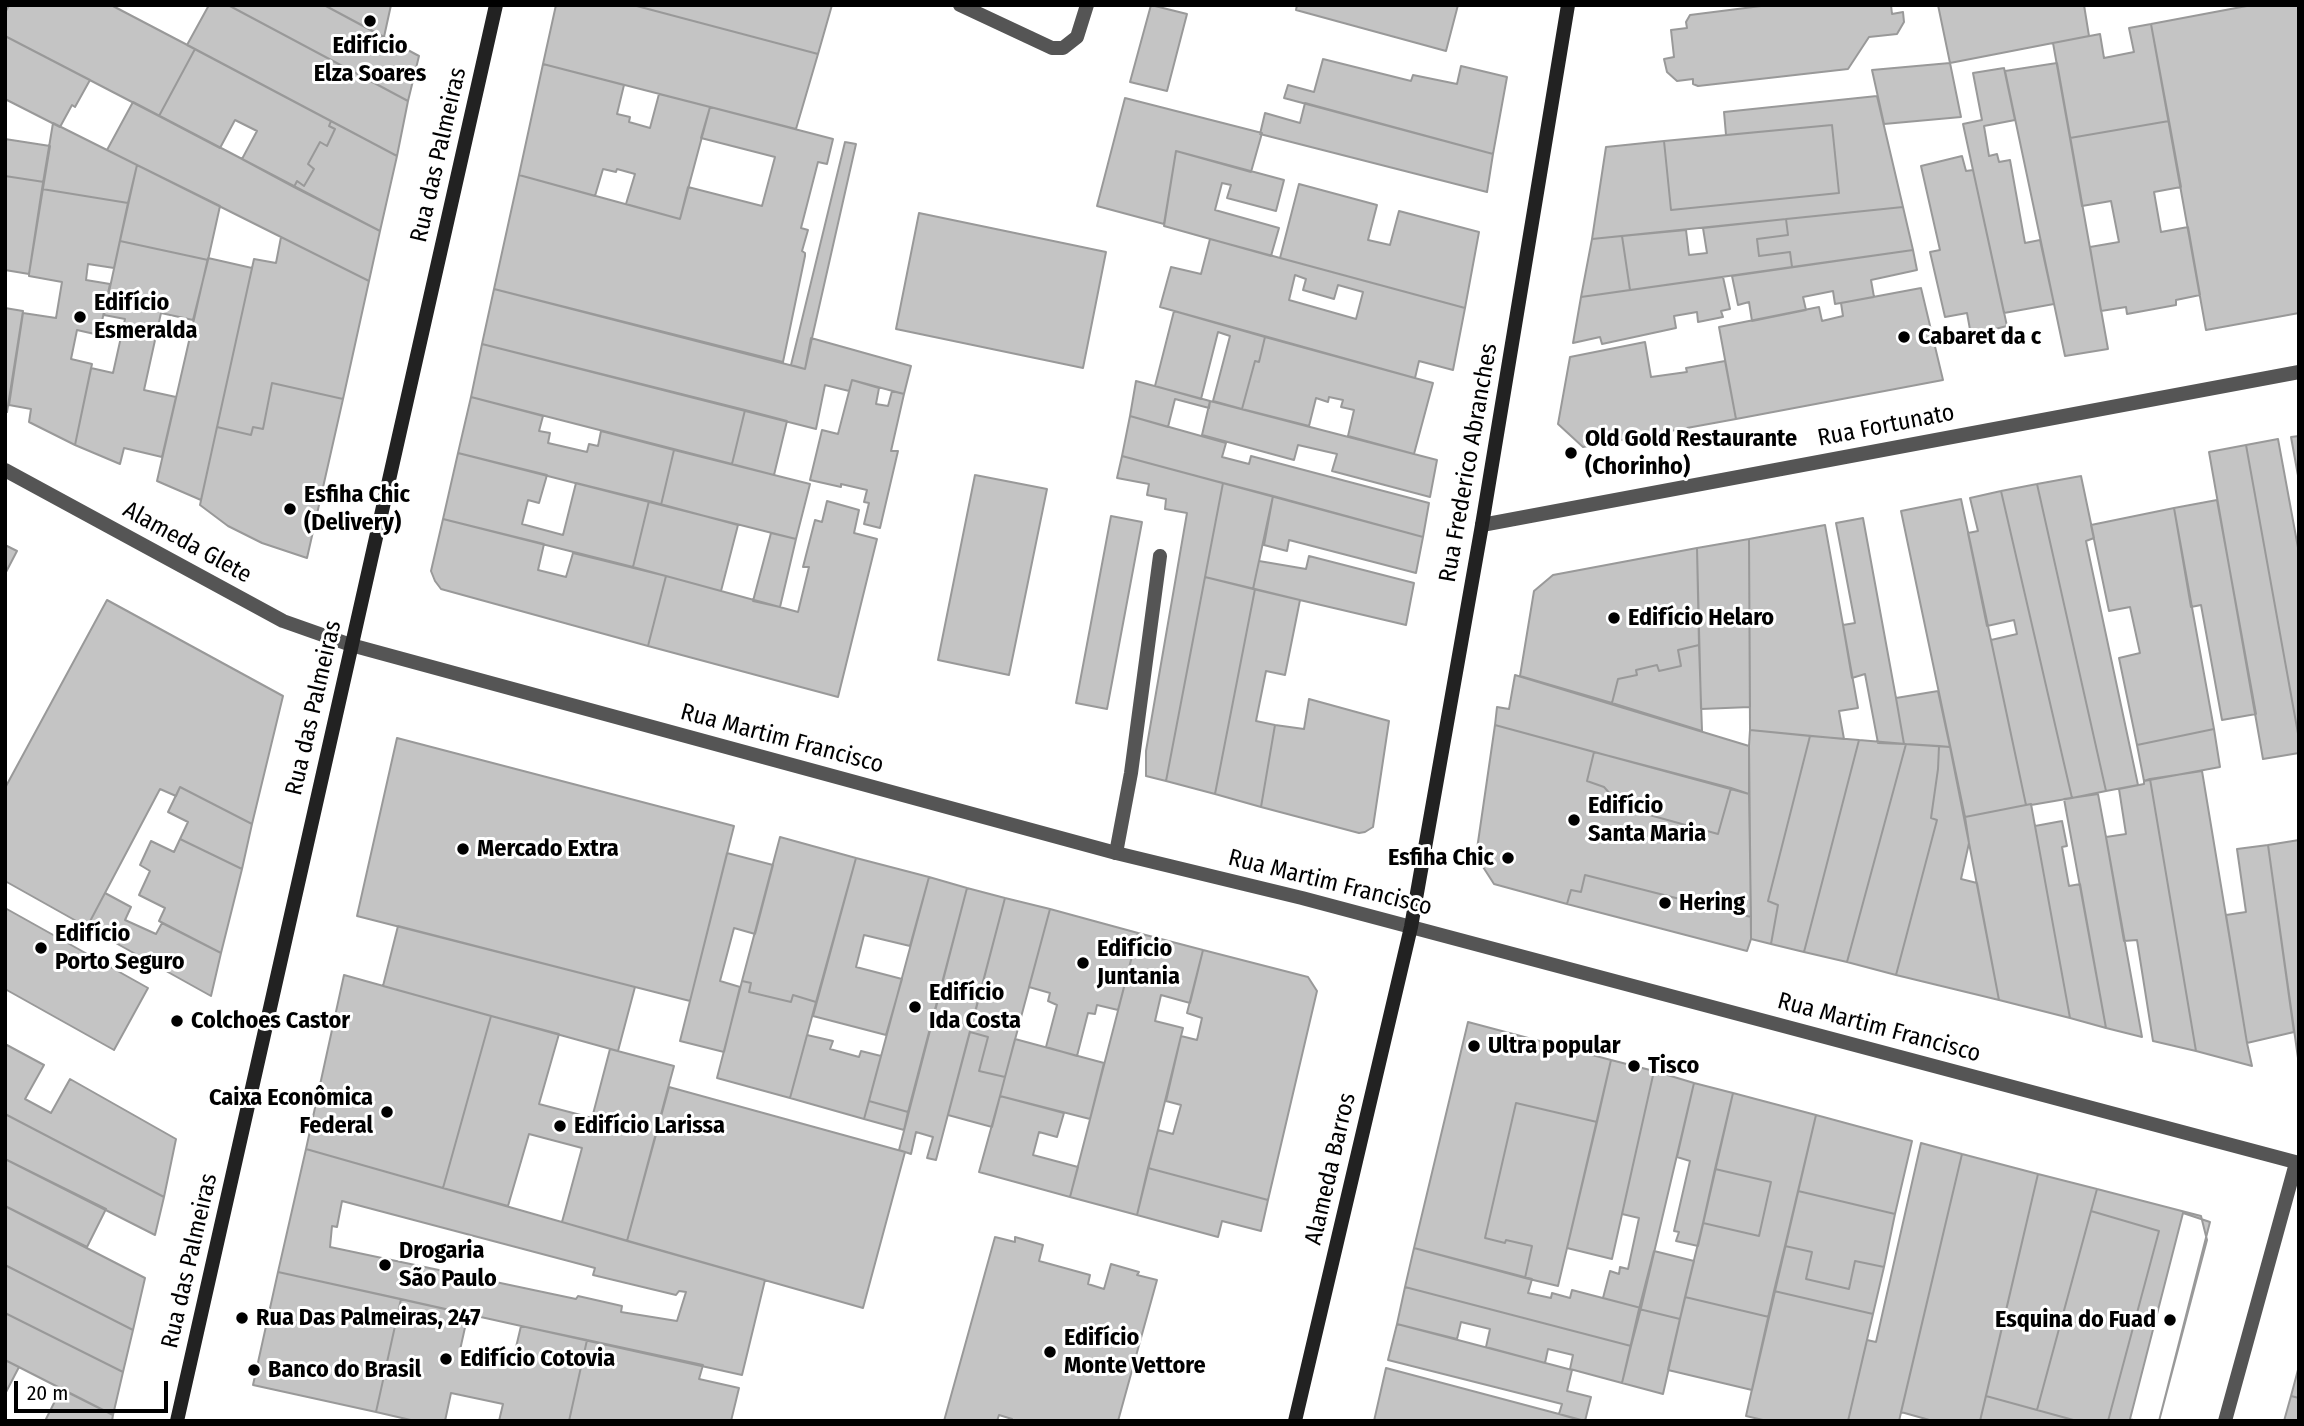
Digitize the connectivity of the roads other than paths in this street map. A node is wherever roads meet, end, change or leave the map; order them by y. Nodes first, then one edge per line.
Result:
1 (496, 5) edge
2 (960, 5) edge
3 (1087, 5) edge
4 (1568, 5) edge
5 (2299, 372) edge
6 (5, 470) edge
7 (1482, 525) junction
8 (1160, 556) dead end
9 (351, 645) junction
10 (1116, 853) junction
11 (1411, 927) junction
12 (2297, 1163) edge
13 (177, 1421) edge
14 (1294, 1421) edge
15 (2225, 1421) edge

1 - 9 main road, Rua das Palmeiras
2 - 3 street
4 - 7 main road, Rua Frederico Abranches
5 - 7 street, Rua Fortunato
6 - 9 street, Alameda Glete
7 - 11 main road, Rua Frederico Abranches
8 - 10 street
9 - 10 street, Rua Martim Francisco
9 - 13 main road, Rua das Palmeiras
10 - 11 street, Rua Martim Francisco
11 - 12 street, Rua Martim Francisco
11 - 14 main road, Alameda Barros
12 - 15 street

